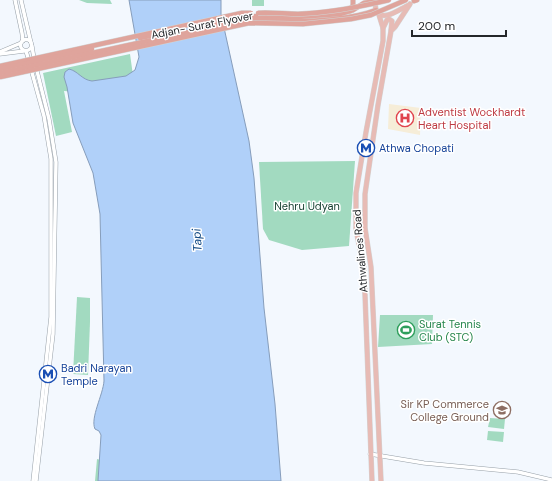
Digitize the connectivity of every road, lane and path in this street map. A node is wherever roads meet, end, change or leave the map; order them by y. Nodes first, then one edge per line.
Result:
1 (15, 0) edge
2 (21, 0) edge
3 (353, 0) edge
4 (389, 0) edge
5 (362, 1) edge
6 (375, 1) edge
7 (412, 1) edge
8 (375, 9) junction
9 (347, 12) junction
10 (379, 15) junction
11 (245, 18) junction
12 (383, 28) junction
13 (391, 31) junction
14 (22, 42) junction
15 (32, 44) junction
16 (25, 51) junction
17 (0, 53) edge
18 (0, 66) edge
19 (0, 69) edge
20 (0, 73) edge
21 (0, 77) edge
22 (53, 251) junction
23 (370, 447) junction
24 (380, 448) junction
25 (370, 454) junction
26 (380, 455) junction
27 (552, 480) edge
28 (32, 481) edge
29 (36, 481) edge
30 (372, 481) edge
31 (381, 481) edge

1 - 14 street
2 - 15 street
3 - 9 highway
4 - 18 highway, Adjan- Surat Flyover, bridge
5 - 6 highway
5 - 8 street
5 - 9 highway
6 - 8 main road
7 - 10 main road
7 - 13 main road, Athwalines Road
7 - 21 highway, Adjan- Surat Flyover, bridge
8 - 10 main road, Athwalines Road
8 - 11 highway
9 - 11 highway
10 - 12 main road, Athwalines Road
11 - 19 highway, bridge
11 - 20 highway, bridge
12 - 13 main road
12 - 23 main road, Athwalines Road
13 - 24 main road, Athwalines Road
14 - 15 street
14 - 16 street
14 - 17 street
15 - 16 street
15 - 22 street
16 - 17 street
16 - 22 street
22 - 28 street
22 - 29 street
23 - 24 main road
23 - 25 main road, Athwalines Road
24 - 26 main road, Athwalines Road
25 - 26 street
25 - 30 main road, Athwalines Road
26 - 27 street
26 - 31 main road, Athwalines Road

